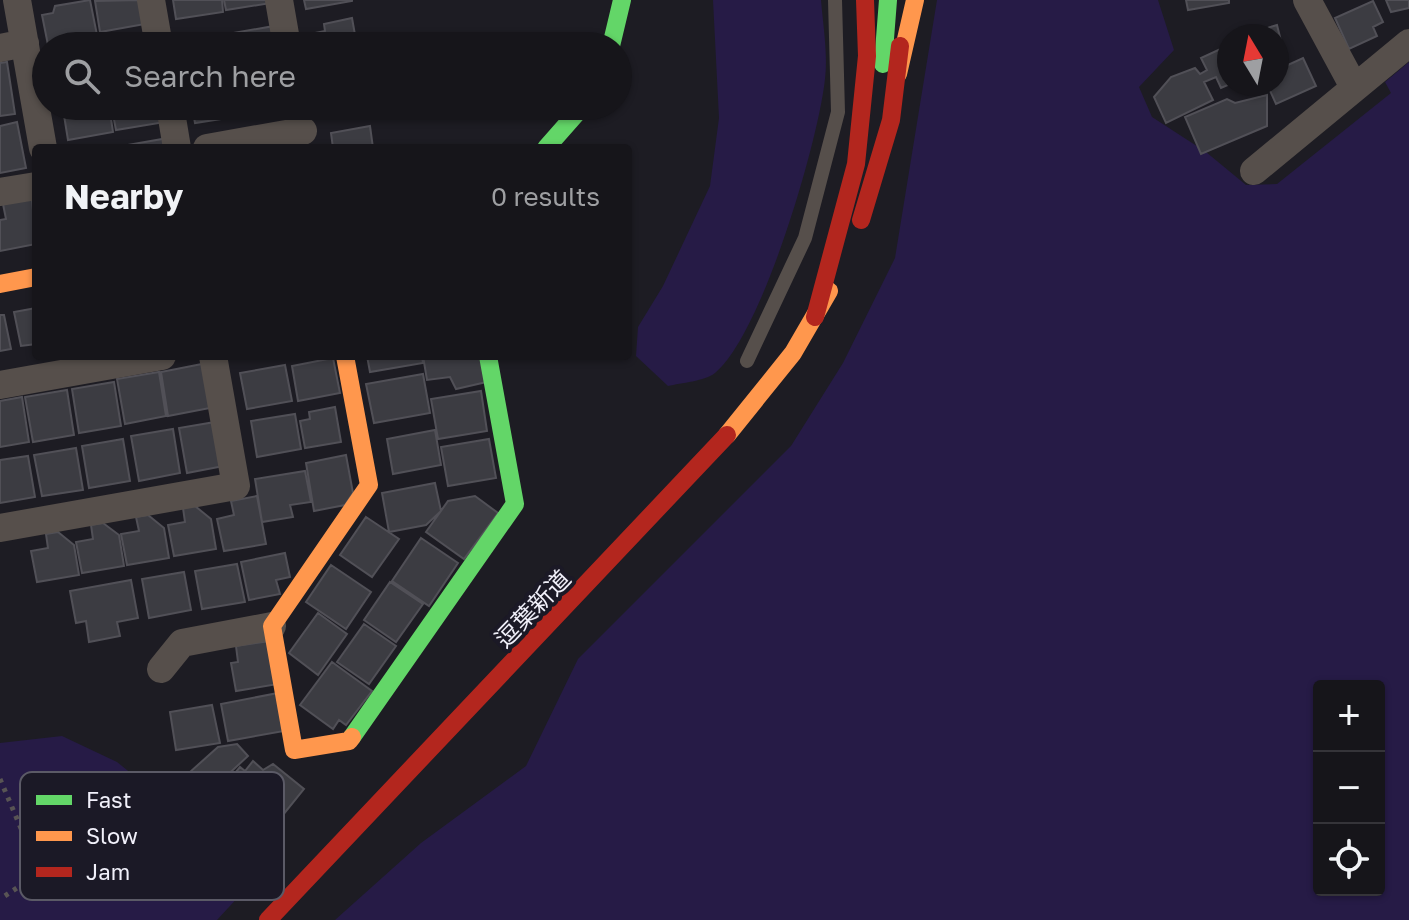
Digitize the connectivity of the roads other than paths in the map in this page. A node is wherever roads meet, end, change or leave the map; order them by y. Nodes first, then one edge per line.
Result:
1 (17, 0) edge
2 (151, 0) edge
3 (279, 0) edge
4 (622, 0) edge
5 (835, 0) edge
6 (865, 0) edge
7 (888, 0) edge
8 (902, 0) edge
9 (915, 0) edge
10 (1307, 0) edge
11 (157, 32) edge
12 (285, 32) edge
13 (614, 32) edge
14 (1409, 43) edge
15 (12, 46) edge
16 (898, 74) junction
17 (1354, 87) junction
18 (32, 112) edge
19 (34, 120) edge
20 (172, 120) edge
21 (571, 120) edge
22 (303, 128) edge
23 (42, 144) edge
24 (176, 144) edge
25 (226, 144) edge
26 (550, 144) edge
27 (1254, 171) dead end
28 (32, 187) edge
29 (0, 192) edge
30 (32, 278) edge
31 (0, 284) edge
32 (815, 317) junction
33 (140, 360) edge
34 (214, 360) edge
35 (346, 360) edge
36 (489, 360) edge
37 (747, 361) dead end
38 (0, 385) edge
39 (0, 528) edge
40 (272, 626) junction
41 (161, 669) dead end
42 (268, 920) edge

1 - 15 street
2 - 11 street
3 - 12 street
4 - 13 main road
5 - 37 lane
6 - 32 main road
7 - 32 main road, 逗葉新道
8 - 16 main road, 逗葉新道
9 - 16 main road
10 - 17 street
14 - 17 street
15 - 18 street
16 - 32 main road, 逗葉新道
17 - 27 street
19 - 23 street
20 - 24 street
21 - 26 main road
22 - 25 street
28 - 29 street
30 - 31 main road
32 - 42 main road, 逗葉新道
33 - 38 street
34 - 39 street
35 - 40 main road
36 - 40 main road
40 - 41 street

